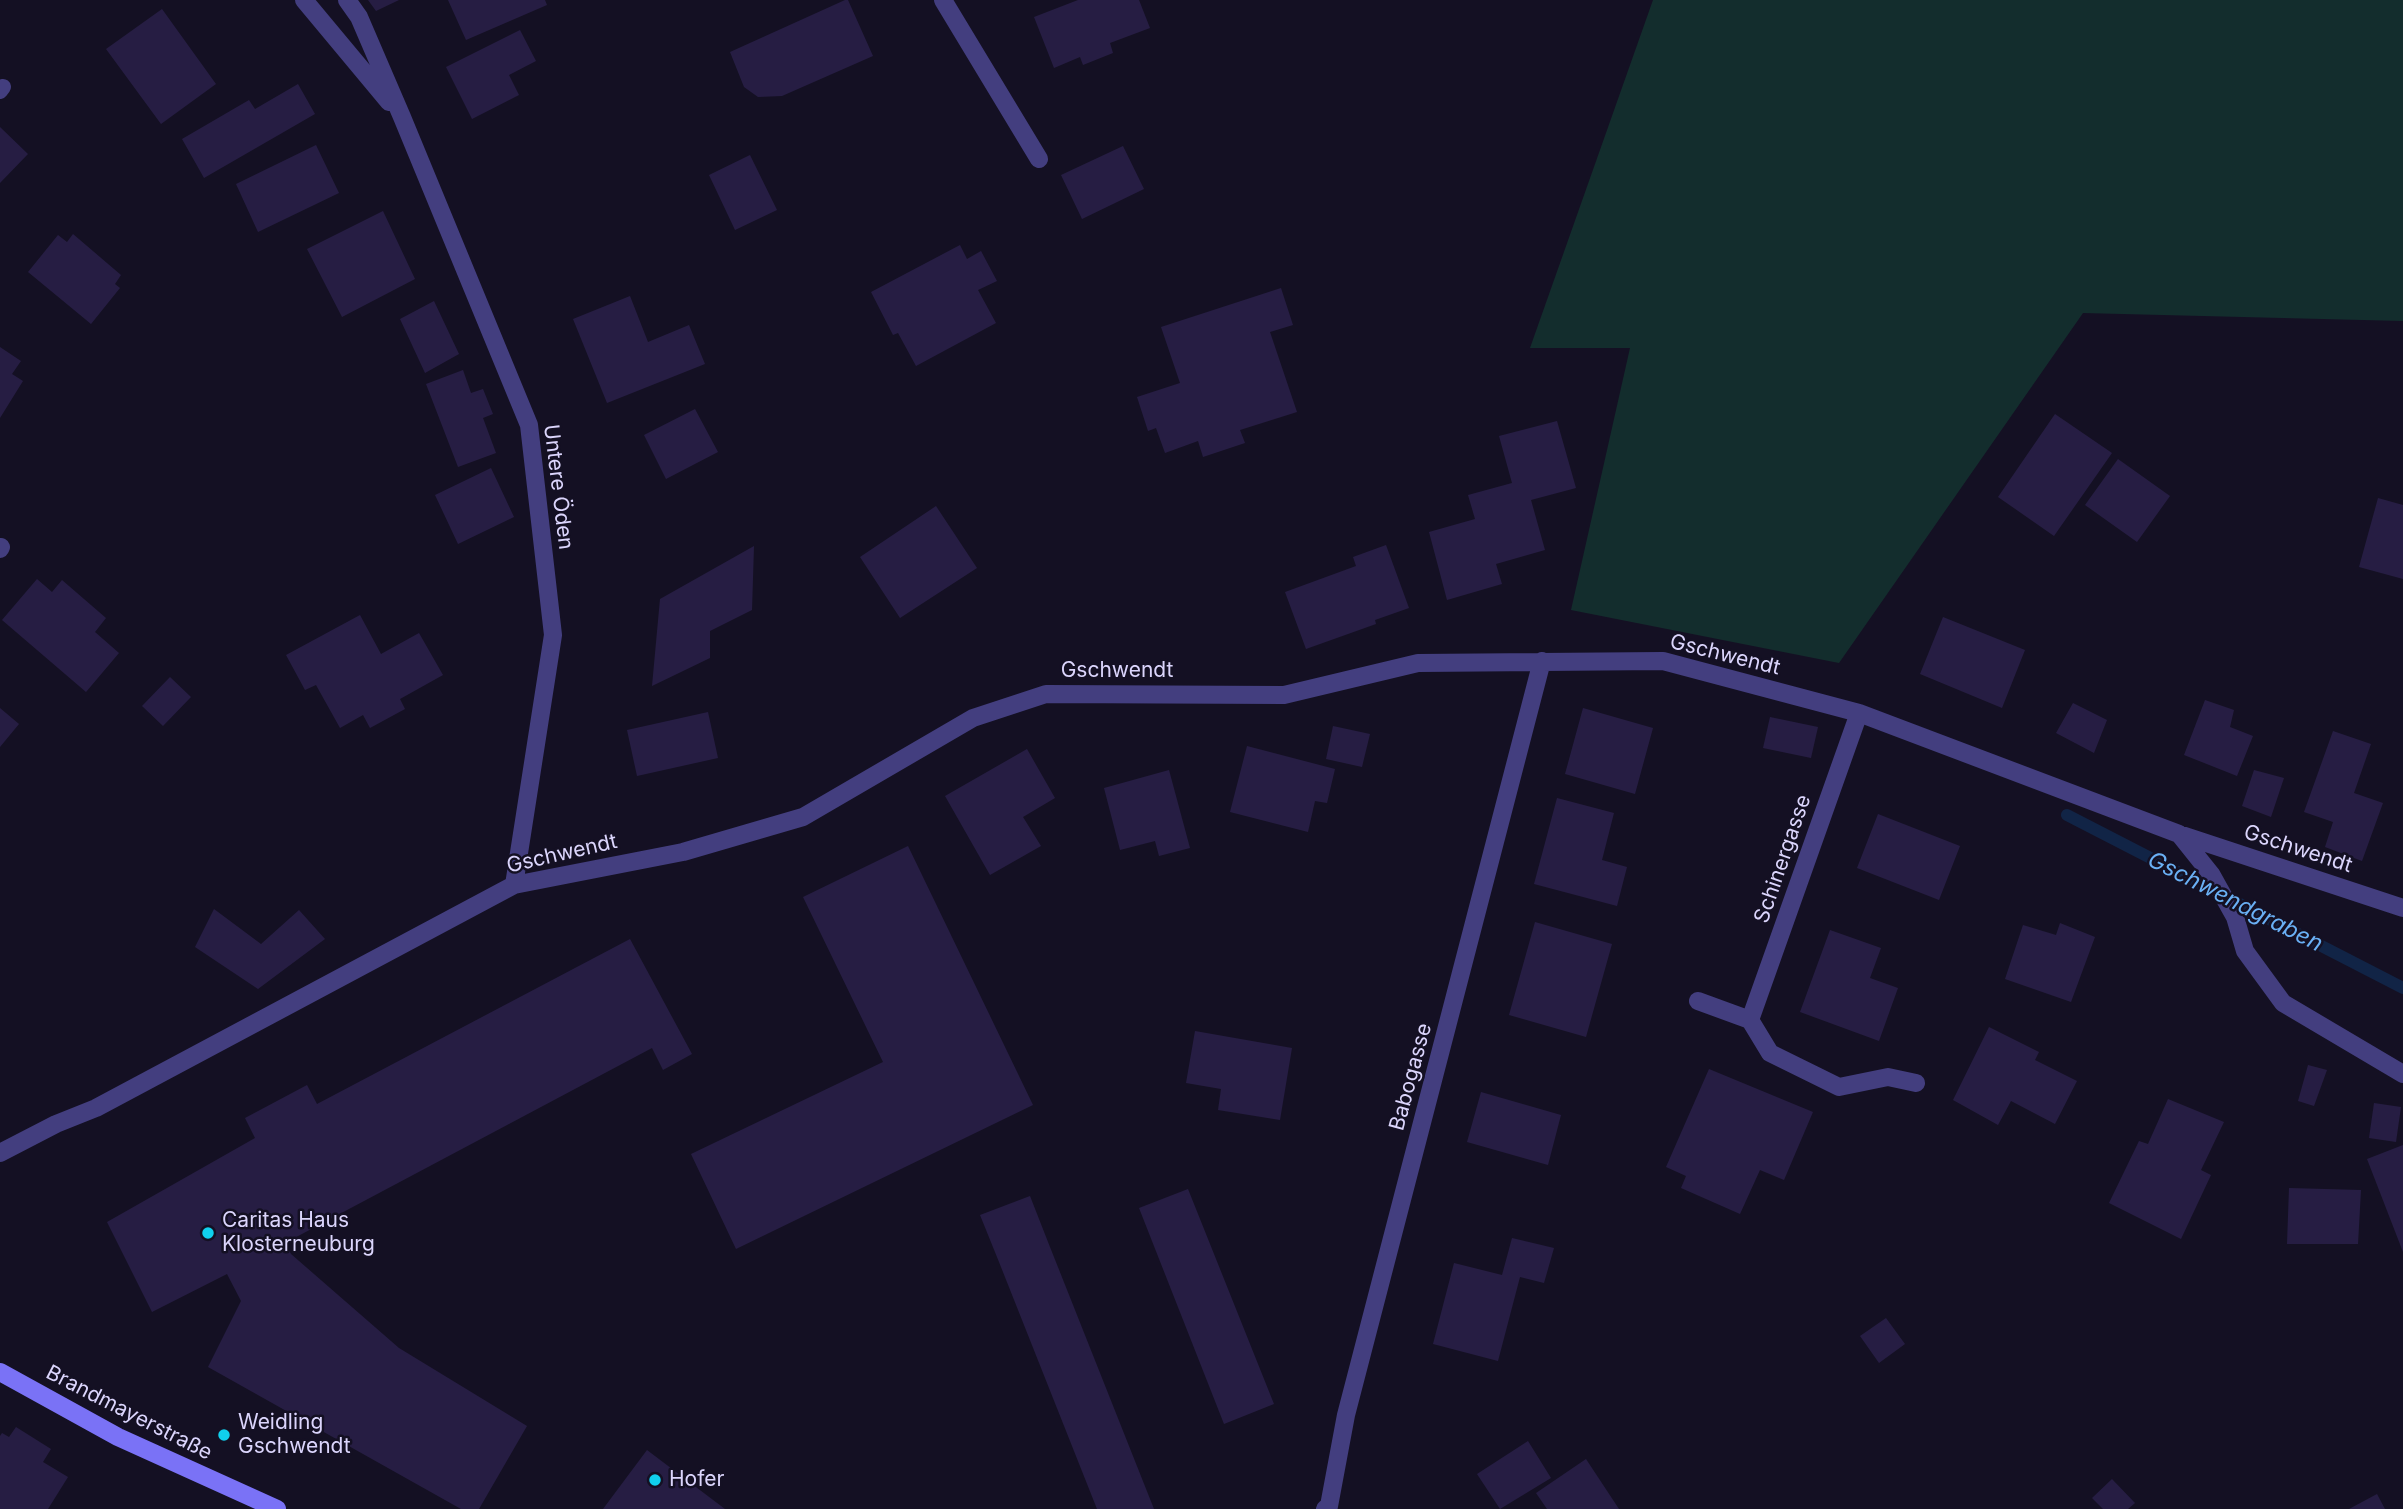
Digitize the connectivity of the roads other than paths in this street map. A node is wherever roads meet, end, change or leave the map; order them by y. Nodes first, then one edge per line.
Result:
1 (304, 0) edge
2 (347, 0) edge
3 (943, 0) edge
4 (402, 117) junction
5 (1039, 159) dead end
6 (1542, 661) junction
7 (1859, 713) junction
8 (2179, 834) junction
9 (514, 884) junction
10 (2403, 908) edge
11 (1698, 1001) dead end
12 (1750, 1020) junction
13 (2403, 1074) edge
14 (1916, 1083) dead end
15 (0, 1153) edge
16 (0, 1372) edge
17 (1327, 1508) edge
18 (277, 1509) edge

1 - 4 street, Untere Öden
2 - 4 street, Untere Öden
3 - 5 street
4 - 9 street, Untere Öden
6 - 7 street, Gschwendt
6 - 9 street, Gschwendt
6 - 17 street, Babogasse
7 - 8 street, Gschwendt
7 - 12 street, Schinergasse
8 - 10 street, Gschwendt
8 - 13 street
9 - 15 street, Gschwendt
11 - 12 street
12 - 14 street
16 - 18 main road, Brandmayerstraße

